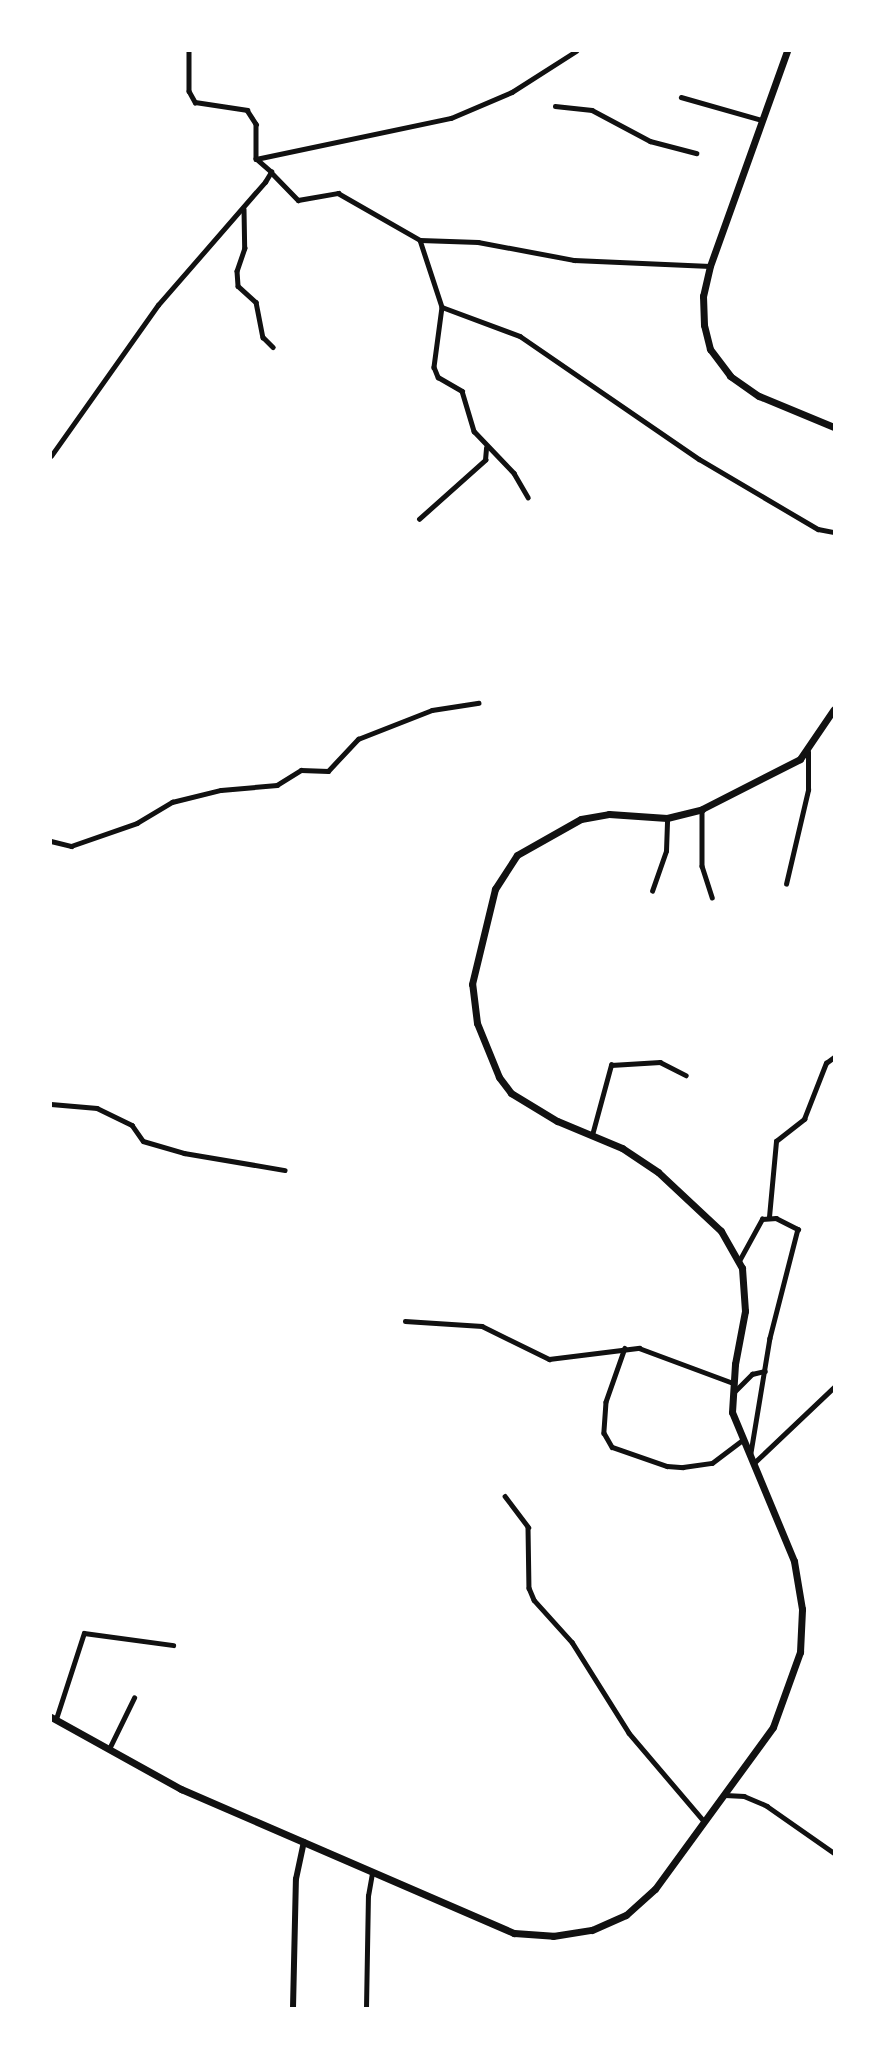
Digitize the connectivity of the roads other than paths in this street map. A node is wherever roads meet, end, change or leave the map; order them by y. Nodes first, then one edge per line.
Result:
1 (189, 51) edge
2 (576, 51) edge
3 (787, 51) edge
4 (681, 97) dead end
5 (555, 106) dead end
6 (762, 120) junction
7 (696, 153) dead end
8 (256, 159) junction
9 (271, 172) junction
10 (244, 209) junction
11 (420, 240) junction
12 (710, 266) junction
13 (442, 307) junction
14 (273, 347) dead end
15 (834, 427) edge
16 (486, 447) junction
17 (51, 456) edge
18 (528, 497) dead end
19 (419, 519) dead end
20 (834, 532) edge
21 (478, 703) dead end
22 (834, 709) edge
23 (808, 751) junction
24 (702, 809) junction
25 (667, 818) junction
26 (51, 841) edge
27 (786, 884) dead end
28 (652, 891) dead end
29 (712, 897) dead end
30 (834, 1057) edge
31 (686, 1075) dead end
32 (51, 1104) edge
33 (591, 1136) junction
34 (285, 1170) dead end
35 (769, 1217) junction
36 (739, 1261) junction
37 (405, 1321) dead end
38 (625, 1347) junction
39 (765, 1371) junction
40 (733, 1383) junction
41 (834, 1387) edge
42 (732, 1394) junction
43 (742, 1440) junction
44 (752, 1460) junction
45 (505, 1496) dead end
46 (173, 1645) dead end
47 (134, 1698) dead end
48 (53, 1718) edge
49 (109, 1749) junction
50 (725, 1795) junction
51 (704, 1822) junction
52 (303, 1842) junction
53 (834, 1853) edge
54 (372, 1873) junction
55 (293, 2008) edge
56 (366, 2008) edge

1 - 8 street
2 - 8 street
3 - 6 main road
4 - 6 street
5 - 7 street
6 - 12 main road
8 - 9 street
9 - 10 street
9 - 11 street
10 - 14 street
10 - 17 street
11 - 12 street
11 - 13 street
12 - 15 main road
13 - 16 street
13 - 20 street
16 - 18 street
16 - 19 street
21 - 26 street
22 - 23 main road
23 - 24 main road
23 - 27 street
24 - 25 main road
24 - 29 street
25 - 28 street
25 - 33 main road
30 - 35 street
31 - 33 street
32 - 34 street
33 - 36 main road
35 - 36 street
35 - 39 street
36 - 40 main road
37 - 38 street
38 - 40 street
38 - 43 street
39 - 42 street
39 - 44 street
40 - 42 main road
41 - 44 street
42 - 43 main road
43 - 44 main road
44 - 50 main road
45 - 51 street
46 - 48 street
47 - 49 street
48 - 49 main road
49 - 52 main road
50 - 51 main road
50 - 53 street
51 - 54 main road
52 - 54 main road
52 - 55 street
54 - 56 street

